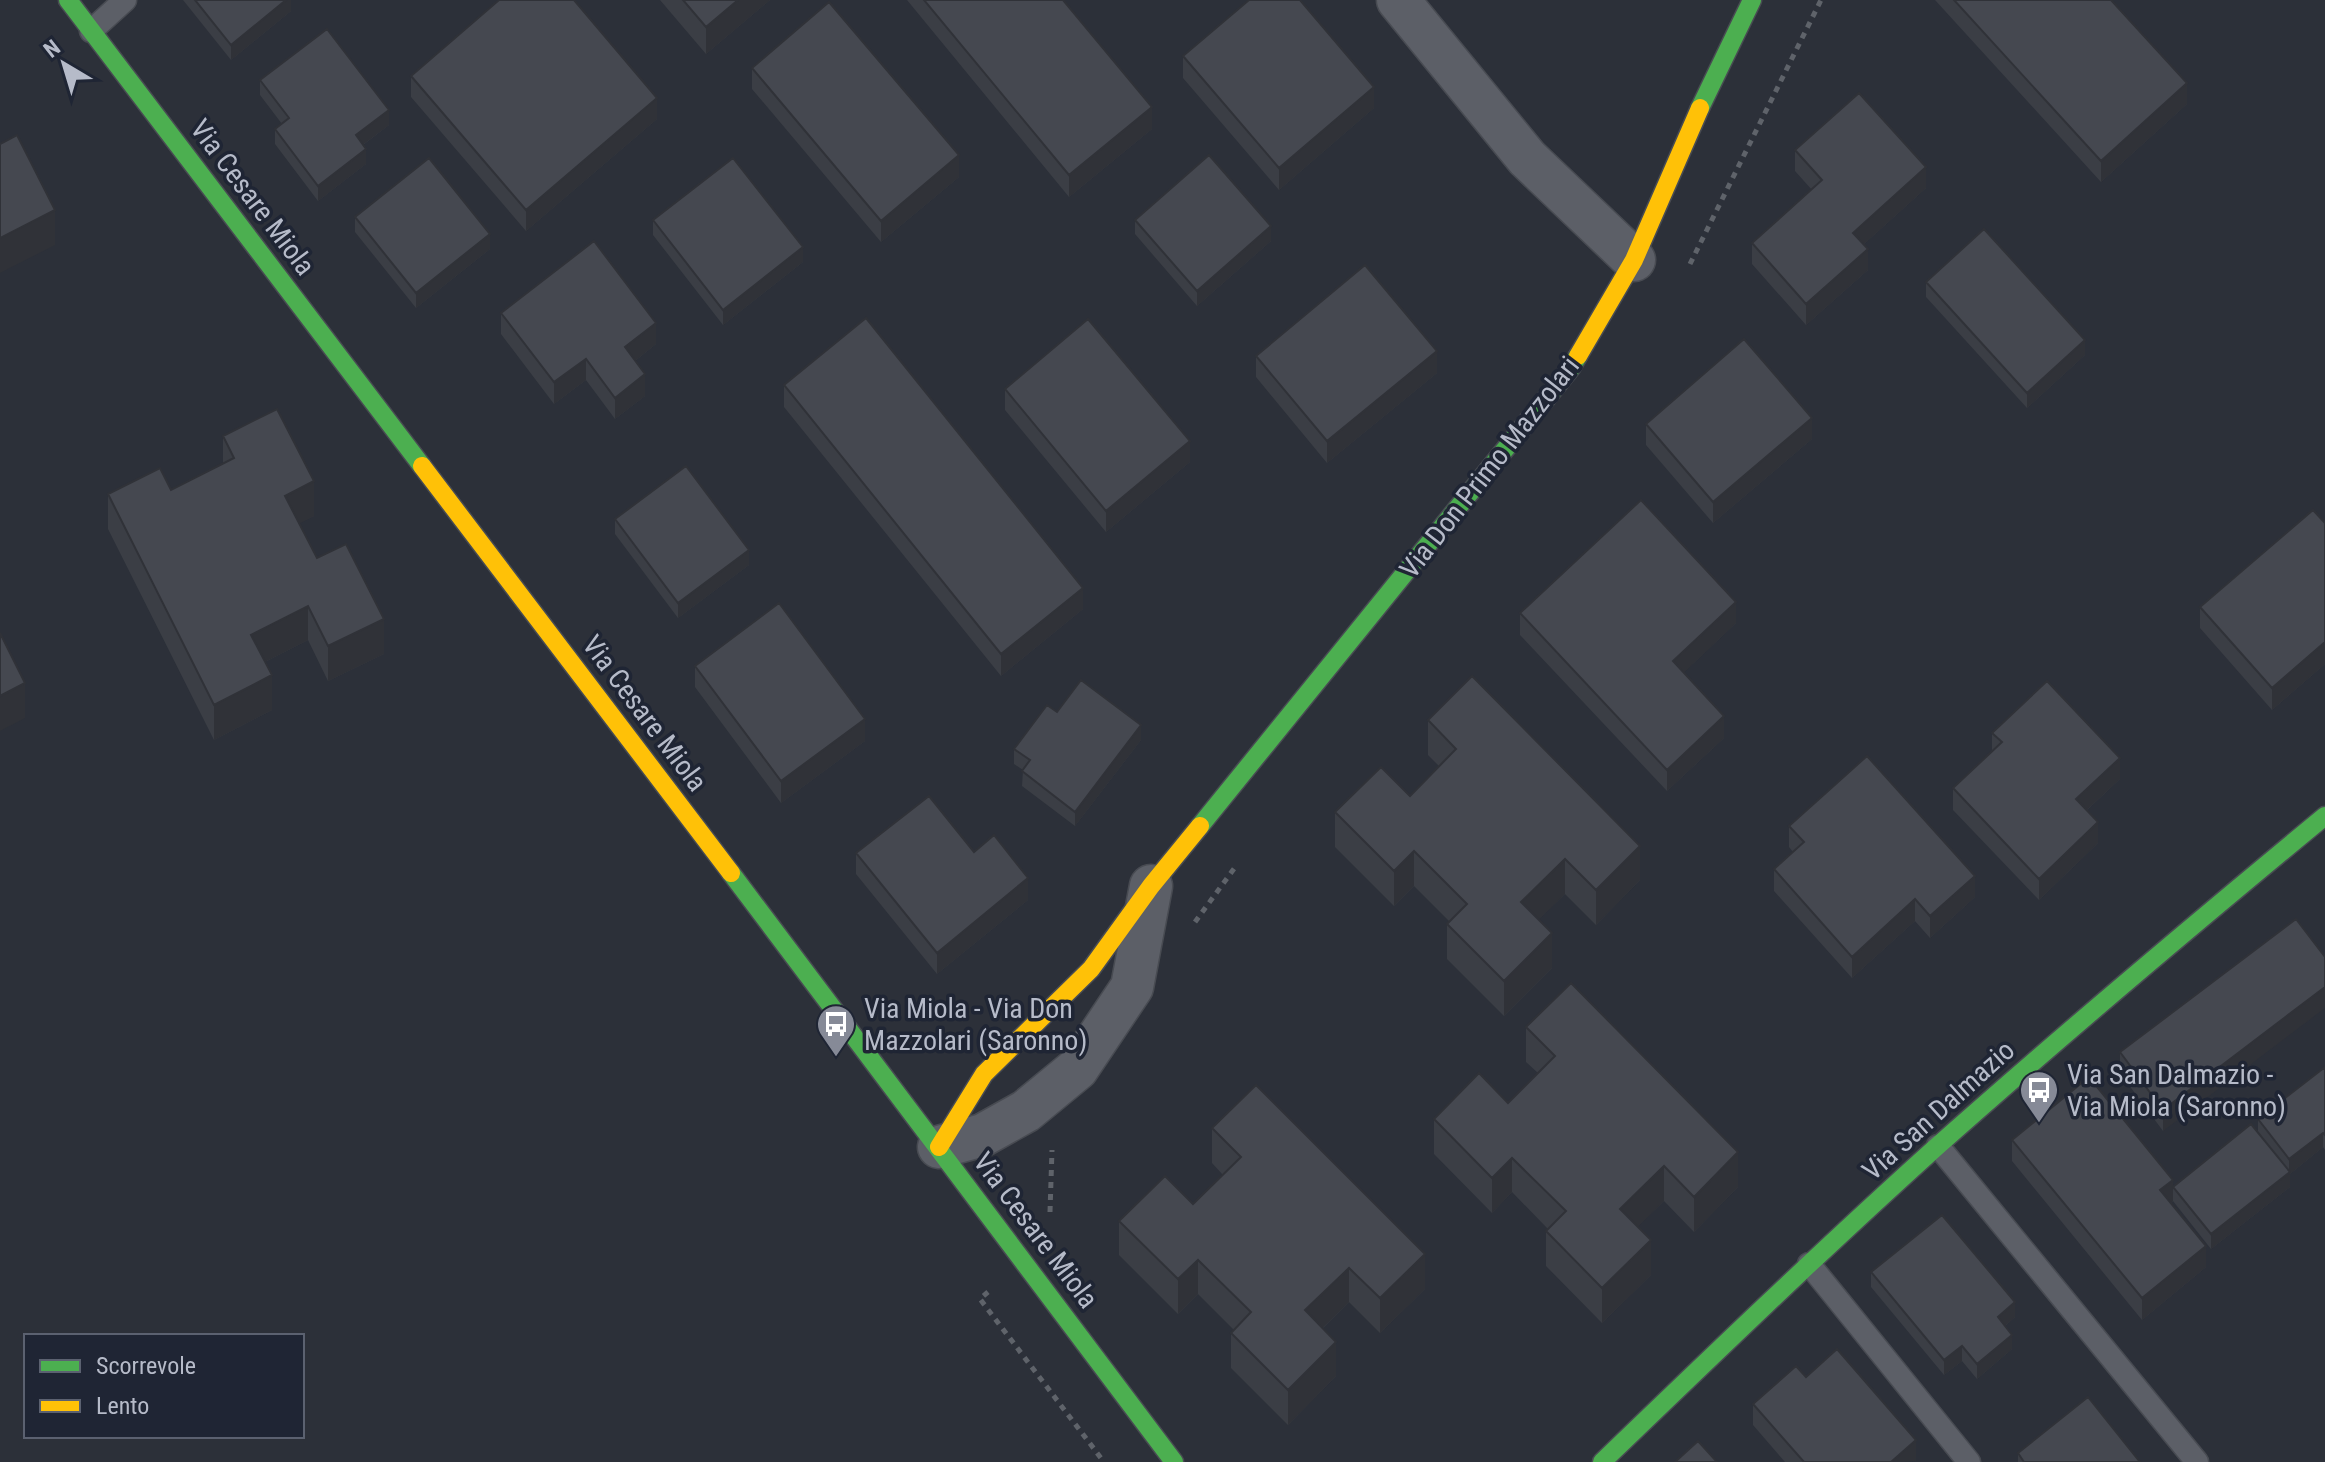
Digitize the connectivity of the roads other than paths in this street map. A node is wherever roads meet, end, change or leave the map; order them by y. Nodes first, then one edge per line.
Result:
1 (68, 0) edge
2 (125, 0) edge
3 (1398, 0) edge
4 (1752, 0) edge
5 (91, 31) junction
6 (1634, 260) junction
7 (2325, 816) edge
8 (1151, 886) junction
9 (1938, 1146) junction
10 (939, 1147) junction
11 (1809, 1264) junction
12 (1174, 1462) edge
13 (1602, 1462) edge
14 (1969, 1462) edge
15 (2197, 1462) edge

1 - 5 street, Via Cesare Miola
2 - 5 lane
3 - 6 street
4 - 6 street, Via Don Primo Mazzolari
5 - 10 street, Via Cesare Miola
6 - 8 street, Via Don Primo Mazzolari
7 - 9 street, Via San Dalmazio
8 - 10 street, Via Don Primo Mazzolari
8 - 10 street, Via Don Primo Mazzolari
9 - 11 street, Via San Dalmazio
9 - 15 lane
10 - 12 street, Via Cesare Miola
11 - 13 street, Via San Dalmazio
11 - 14 lane

